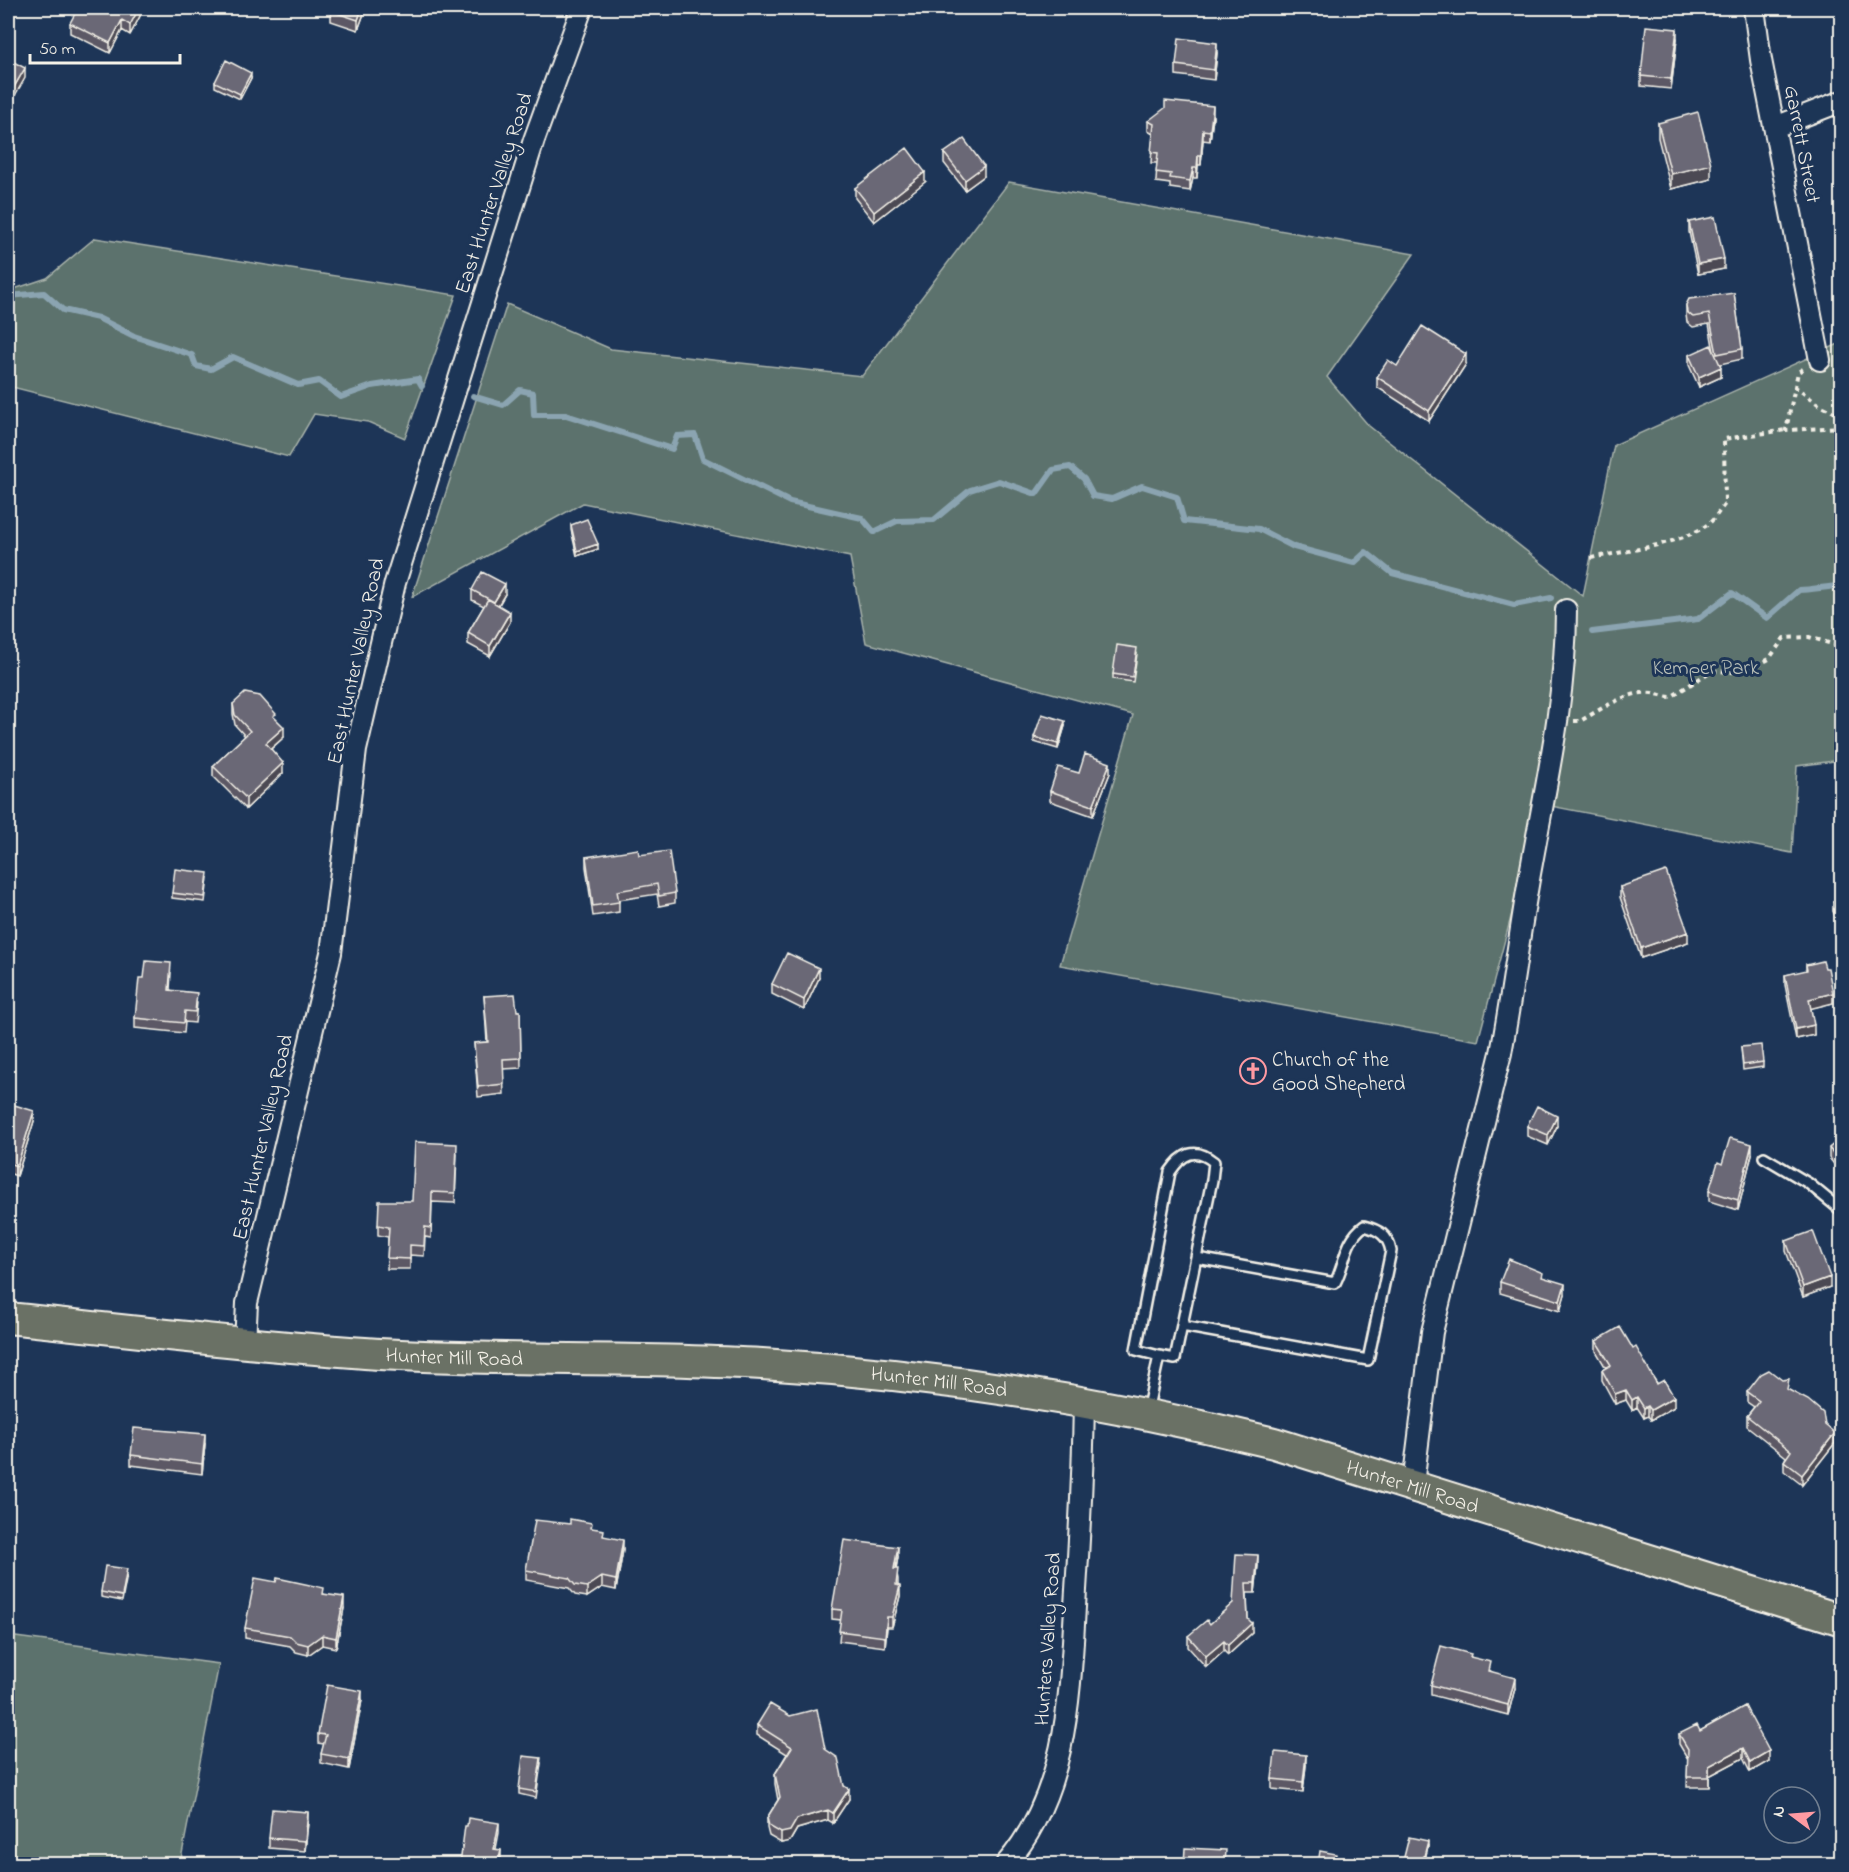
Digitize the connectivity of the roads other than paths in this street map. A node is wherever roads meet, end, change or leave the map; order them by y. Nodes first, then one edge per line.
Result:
1 (582, 8) edge
2 (1754, 8) edge
3 (1842, 101) edge
4 (1775, 126) junction
5 (1820, 360) road end
6 (1566, 610) dead end
7 (1764, 1157) dead end
8 (1842, 1211) edge
9 (1197, 1258) junction
10 (8, 1318) edge
11 (1182, 1326) junction
12 (245, 1343) junction
13 (1159, 1356) junction
14 (1084, 1403) junction
15 (1147, 1414) junction
16 (1413, 1485) junction
17 (1842, 1620) edge
18 (1006, 1864) edge

1 - 12 street, East Hunter Valley Road
2 - 4 street, Garrett Street
3 - 4 street
4 - 5 street, Garrett Street
6 - 16 street
7 - 8 lane
9 - 11 lane
9 - 11 lane
9 - 13 lane
10 - 12 main road, Hunter Mill Road
11 - 13 lane
12 - 14 main road, Hunter Mill Road
13 - 15 lane
14 - 15 main road, Hunter Mill Road
14 - 18 street, Hunters Valley Road
15 - 16 main road, Hunter Mill Road
16 - 17 main road, Hunter Mill Road

